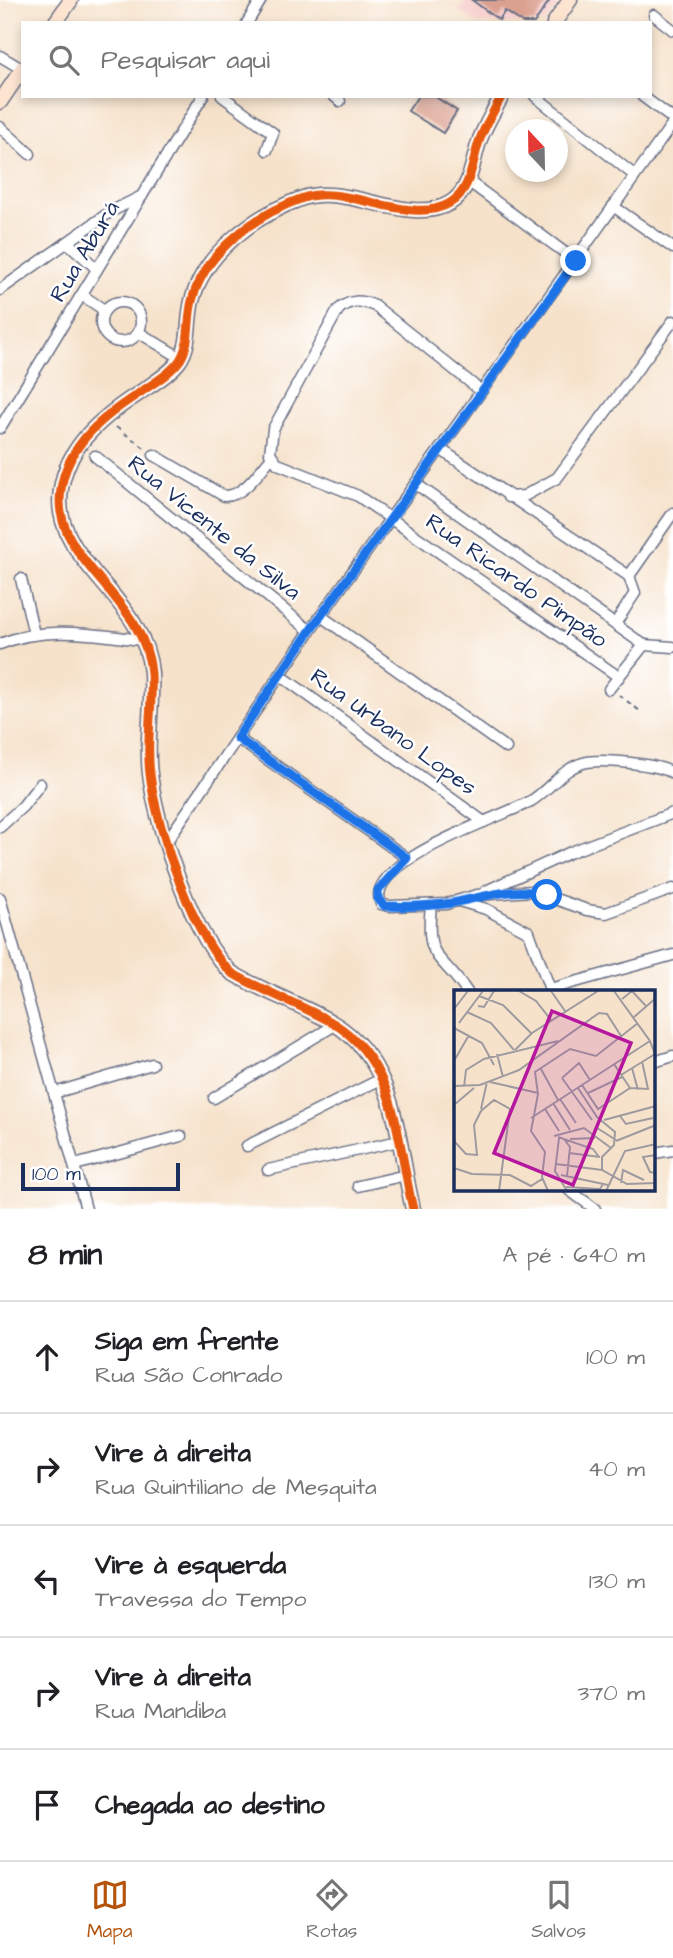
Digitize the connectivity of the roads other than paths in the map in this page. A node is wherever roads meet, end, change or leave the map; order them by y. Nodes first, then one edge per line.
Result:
1 (71, 0) edge
2 (261, 0) edge
3 (570, 0) edge
4 (654, 15) dead end
5 (56, 21) edge
6 (248, 21) edge
7 (555, 21) edge
8 (673, 30) edge
9 (0, 56) edge
10 (21, 68) edge
11 (21, 72) edge
12 (202, 98) edge
13 (225, 98) edge
14 (501, 98) edge
15 (538, 98) edge
16 (644, 98) edge
17 (0, 102) edge
18 (673, 121) edge
19 (0, 127) edge
20 (267, 150) dead end
21 (30, 154) dead end
22 (634, 175) junction
23 (468, 181) junction
24 (142, 196) junction
25 (613, 206) junction
26 (68, 243) junction
27 (673, 248) edge
28 (576, 261) junction
29 (97, 269) junction
30 (0, 290) edge
31 (82, 295) junction
32 (104, 310) junction
33 (673, 321) edge
34 (138, 332) junction
35 (181, 358) junction
36 (481, 391) junction
37 (0, 428) edge
38 (440, 449) junction
39 (154, 455) road end
40 (94, 456) dead end
41 (271, 458) junction
42 (415, 484) junction
43 (508, 497) junction
44 (673, 513) edge
45 (391, 517) junction
46 (629, 576) junction
47 (21, 579) dead end
48 (321, 617) junction
49 (615, 624) junction
50 (310, 631) junction
51 (34, 634) junction
52 (143, 640) junction
53 (0, 644) edge
54 (644, 645) junction
55 (673, 646) edge
56 (279, 675) junction
57 (619, 677) junction
58 (609, 689) road end
59 (237, 738) junction
60 (506, 748) dead end
61 (673, 773) edge
62 (40, 784) dead end
63 (673, 813) edge
64 (484, 822) junction
65 (0, 827) edge
66 (167, 841) junction
67 (407, 858) junction
68 (673, 888) edge
69 (477, 895) junction
70 (0, 898) edge
71 (459, 901) junction
72 (431, 905) junction
73 (673, 955) edge
74 (465, 990) edge
75 (551, 990) edge
76 (335, 1025) junction
77 (673, 1056) edge
78 (656, 1061) edge
79 (152, 1064) dead end
80 (383, 1078) junction
81 (54, 1093) junction
82 (214, 1098) dead end
83 (181, 1136) dead end
84 (399, 1141) junction
85 (247, 1146) dead end
86 (75, 1165) junction
87 (268, 1170) dead end
88 (406, 1175) junction
89 (358, 1186) dead end
90 (572, 1192) edge
91 (86, 1209) edge
92 (413, 1209) edge
93 (595, 1209) edge

1 - 5 street
2 - 6 street
3 - 7 street
4 - 8 street
9 - 10 street
11 - 17 street
12 - 24 street, Rua Aburá
13 - 20 street
14 - 23 street
15 - 22 street
16 - 18 street
18 - 22 street
19 - 21 street
22 - 25 street
23 - 28 street
23 - 35 street
24 - 26 street
24 - 29 street, Rua Aburá
25 - 27 street
25 - 28 street
26 - 29 street
26 - 30 street
28 - 36 street
29 - 31 street, Rua Aburá
31 - 32 street
31 - 37 street, Rua Aburá
32 - 34 street
32 - 34 street
33 - 43 street
34 - 35 street
35 - 52 street
36 - 38 street
36 - 41 street
38 - 42 street
38 - 43 street
39 - 41 street
40 - 50 street, Rua Vicente da Silva
41 - 45 street, Rua Ricardo Pimpão
42 - 45 street
42 - 49 street
43 - 46 street
44 - 46 street
45 - 48 street
45 - 57 street, Rua Ricardo Pimpão
46 - 49 street
47 - 51 street
48 - 50 street
48 - 60 street
49 - 54 street
50 - 56 street
51 - 52 street
51 - 53 street
52 - 66 street
54 - 55 street
54 - 57 street
56 - 59 street
56 - 64 street, Rua Urbano Lopes
57 - 58 street
59 - 66 street
59 - 67 street
61 - 64 street
62 - 65 street
63 - 69 street
64 - 67 street
66 - 76 street
67 - 72 street
68 - 69 street
69 - 71 street
70 - 81 street
71 - 72 street
71 - 75 street
72 - 74 street
73 - 75 street
76 - 80 street
76 - 82 street
77 - 78 street
79 - 81 street
80 - 84 street
80 - 85 street
81 - 86 street
83 - 86 street
84 - 87 street
84 - 88 street
86 - 91 street
88 - 89 street
88 - 92 street
90 - 93 street

